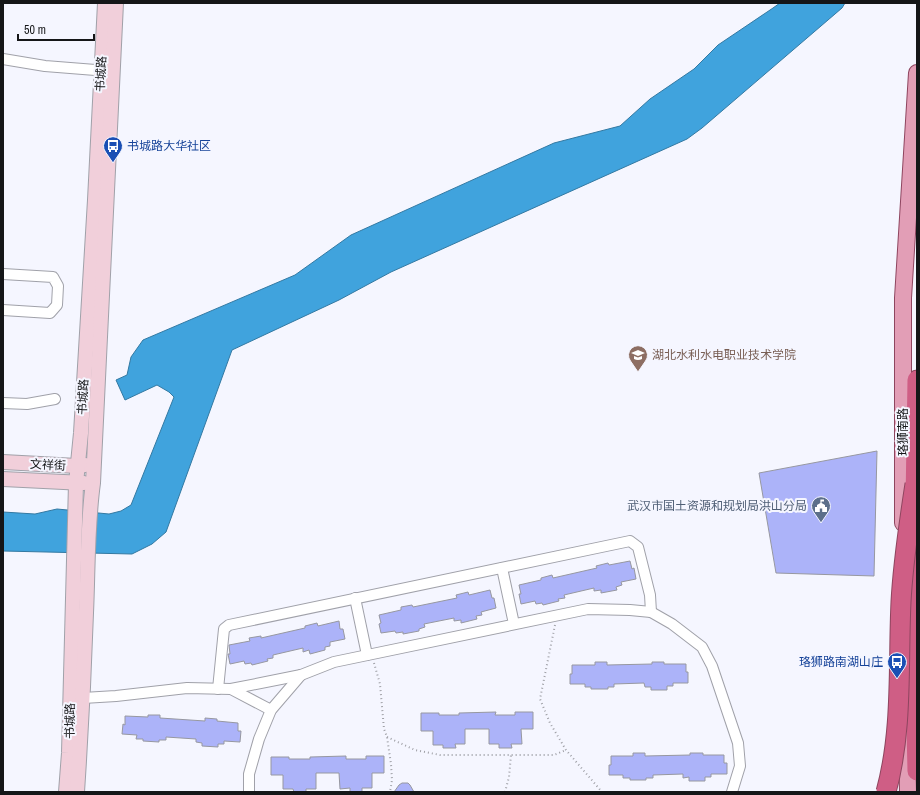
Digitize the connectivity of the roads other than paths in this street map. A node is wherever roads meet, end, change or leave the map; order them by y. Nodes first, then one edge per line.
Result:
1 (105, 3) edge
2 (116, 3) edge
3 (3, 59) edge
4 (107, 71) junction
5 (917, 73) edge
6 (3, 274) edge
7 (3, 310) edge
8 (917, 380) edge
9 (55, 399) dead end
10 (3, 403) edge
11 (3, 462) edge
12 (93, 463) junction
13 (77, 466) junction
14 (3, 478) edge
15 (76, 483) junction
16 (93, 483) junction
17 (915, 484) junction
18 (502, 568) junction
19 (355, 598) junction
20 (651, 612) junction
21 (514, 624) junction
22 (369, 655) junction
23 (301, 676) junction
24 (218, 689) junction
25 (231, 689) junction
26 (83, 698) junction
27 (271, 710) junction
28 (917, 772) edge
29 (66, 792) edge
30 (77, 792) edge
31 (249, 792) edge
32 (732, 792) edge
33 (886, 792) edge
34 (908, 792) edge

1 - 4 main road, 书城路
2 - 4 main road, 书城路
3 - 4 street
4 - 12 main road, 书城路
4 - 13 main road, 书城路
5 - 34 main road, 珞狮南路
6 - 7 street
8 - 17 highway
9 - 10 street
11 - 13 main road, 文祥街
12 - 13 main road, 文祥街
12 - 16 main road, 书城路
13 - 15 main road, 书城路
14 - 15 main road, 文祥街
15 - 16 main road, 文祥街
15 - 29 main road, 书城路
16 - 26 main road, 书城路
17 - 28 highway, bridge
17 - 33 highway, bridge
18 - 19 street
18 - 20 street
18 - 21 street
19 - 22 street
19 - 24 street
20 - 21 street
20 - 32 street
21 - 22 street
22 - 23 street
23 - 25 street
23 - 27 street
24 - 25 street
24 - 26 street
25 - 27 street
26 - 30 main road, 书城路
27 - 31 street

